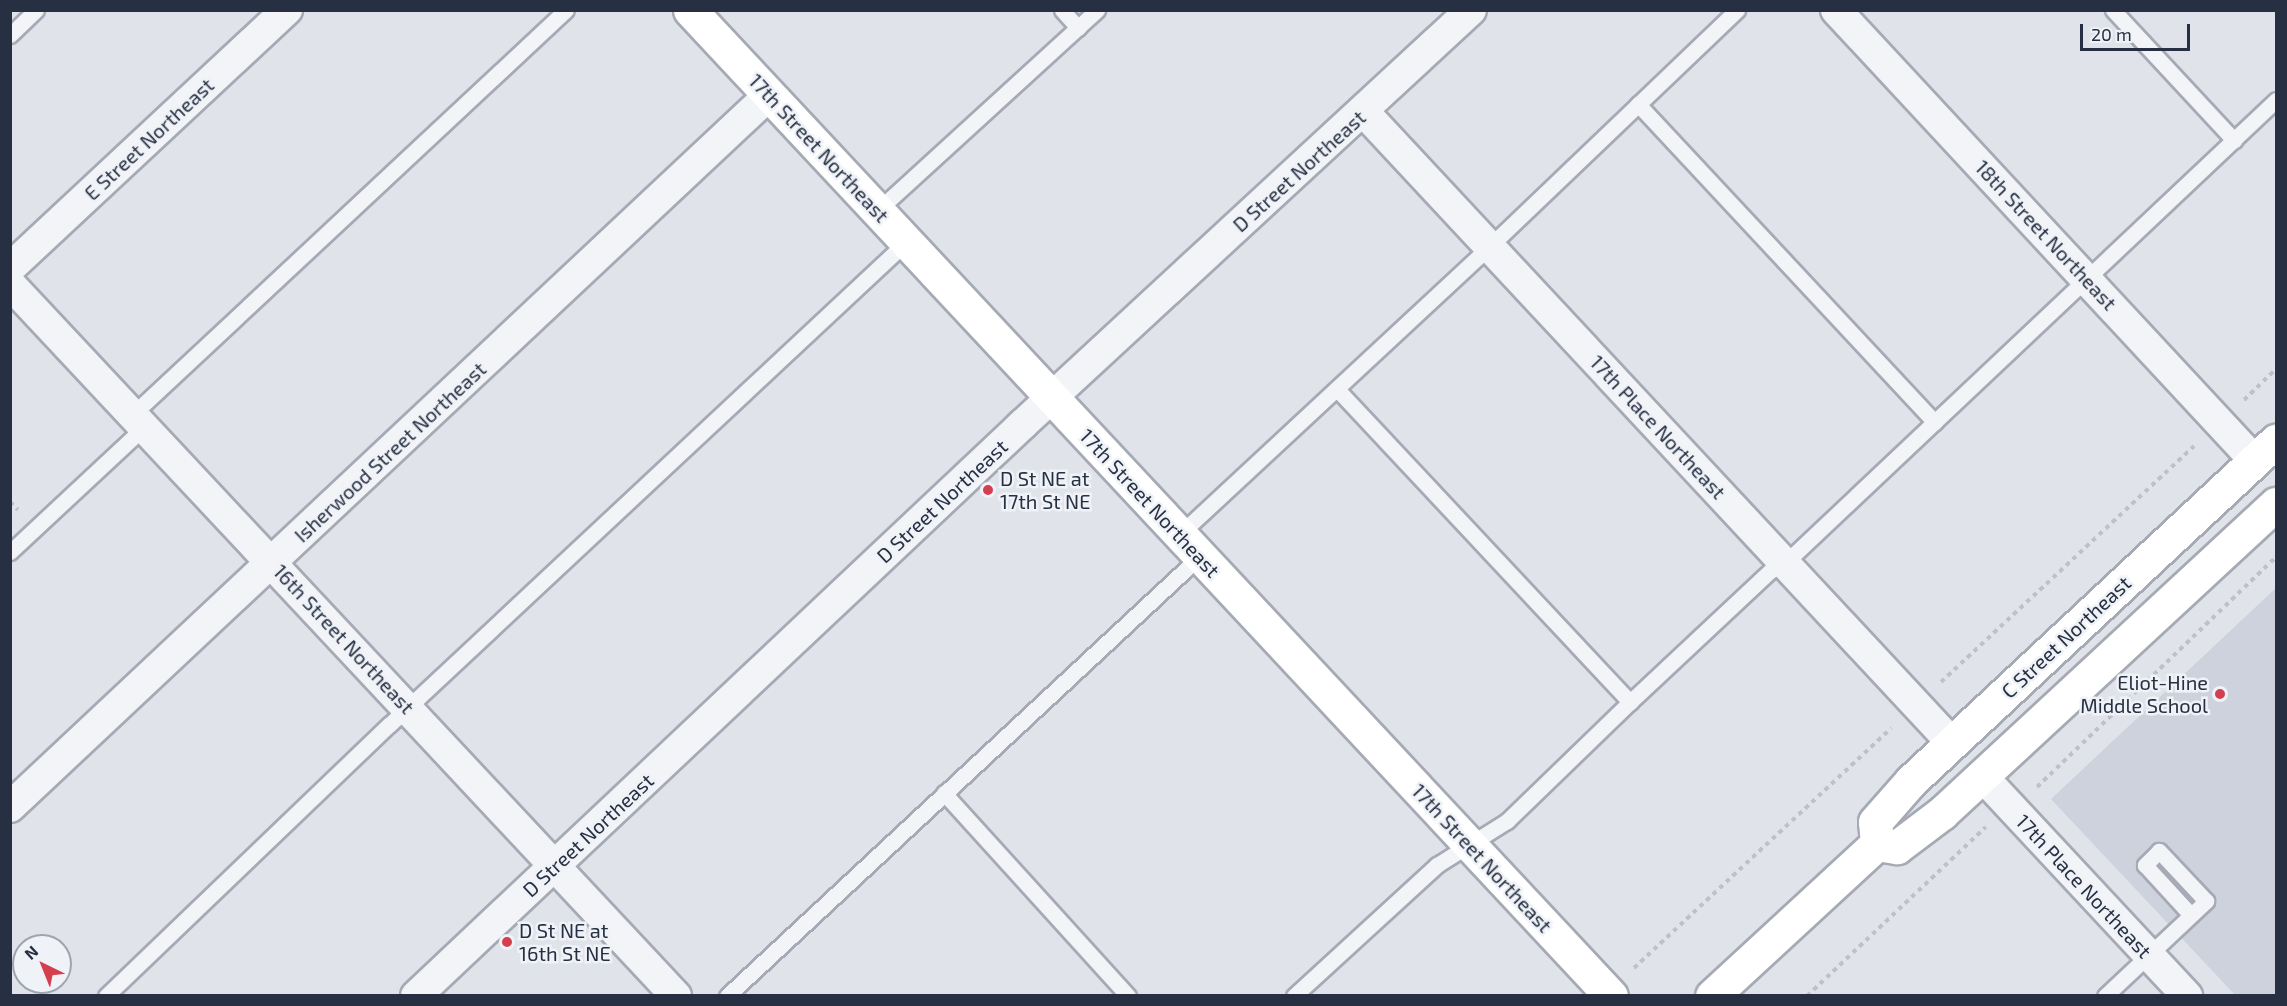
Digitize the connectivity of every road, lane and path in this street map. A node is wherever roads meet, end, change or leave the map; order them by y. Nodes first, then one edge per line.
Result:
1 (36, 10) edge
2 (287, 10) edge
3 (566, 10) edge
4 (690, 10) edge
5 (1062, 10) edge
6 (1097, 10) edge
7 (1472, 10) edge
8 (1737, 10) edge
9 (1836, 10) edge
10 (2113, 10) edge
11 (1078, 28) junction
12 (10, 35) edge
13 (769, 95) junction
14 (2277, 100) edge
15 (1638, 104) junction
16 (1364, 112) junction
17 (2234, 140) junction
18 (878, 210) junction
19 (906, 242) junction
20 (1490, 246) junction
21 (10, 268) edge
22 (2087, 279) junction
23 (10, 284) edge
24 (2277, 369) edge
25 (1337, 389) junction
26 (1052, 398) junction
27 (2236, 407) dead end
28 (139, 420) junction
29 (1935, 422) junction
30 (2198, 442) dead end
31 (2266, 451) edge
32 (2277, 504) edge
33 (1189, 546) junction
34 (10, 552) edge
35 (2277, 558) edge
36 (272, 562) junction
37 (1785, 564) junction
38 (1938, 685) dead end
39 (1630, 702) junction
40 (407, 708) junction
41 (1896, 723) dead end
42 (1952, 743) junction
43 (1982, 776) junction
44 (2034, 790) dead end
45 (944, 793) junction
46 (10, 807) edge
47 (1992, 822) dead end
48 (1469, 844) junction
49 (1877, 844) junction
50 (555, 866) junction
51 (2191, 915) dead end
52 (2149, 955) junction
53 (1618, 986) edge
54 (106, 996) edge
55 (416, 996) edge
56 (676, 996) edge
57 (727, 996) edge
58 (1128, 996) edge
59 (1294, 996) edge
60 (1712, 996) edge
61 (1806, 996) edge
62 (2105, 996) edge
63 (2187, 996) edge

1 - 12 lane
2 - 21 street, E Street Northeast
3 - 28 lane
4 - 13 main road, 17th Street Northeast
5 - 11 lane
6 - 11 lane
7 - 16 street, D Street Northeast
8 - 15 lane
9 - 22 street, 18th Street Northeast
10 - 17 lane
11 - 18 lane
13 - 18 main road, 17th Street Northeast
13 - 36 street, Isherwood Street Northeast
14 - 17 lane
15 - 20 lane
15 - 29 lane
16 - 20 street, 17th Place Northeast
16 - 26 street, D Street Northeast
17 - 22 lane
18 - 19 main road, 17th Street Northeast
19 - 26 main road, 17th Street Northeast
19 - 40 lane
20 - 25 lane
20 - 37 street, 17th Place Northeast
22 - 29 lane
22 - 31 street, 18th Street Northeast
23 - 28 street, 16th Street Northeast
24 - 27 path
25 - 33 lane
25 - 39 lane
26 - 33 main road, 17th Street Northeast
26 - 50 street, D Street Northeast
28 - 34 lane
28 - 36 street, 16th Street Northeast
29 - 37 lane
30 - 38 path
31 - 42 main road, C Street Northeast
32 - 43 main road
33 - 45 lane
33 - 48 main road, 17th Street Northeast
35 - 44 path
36 - 40 street, 16th Street Northeast
36 - 46 street, Isherwood Street Northeast
37 - 39 lane
37 - 42 street, 17th Place Northeast
39 - 48 lane
40 - 50 street, 16th Street Northeast
40 - 54 lane
41 - 53 path
42 - 49 main road, C Street Northeast
43 - 49 main road
43 - 52 street, 17th Place Northeast
45 - 57 lane
45 - 58 lane
47 - 61 path
48 - 53 main road, 17th Street Northeast
48 - 59 lane
49 - 60 main road
50 - 55 street, D Street Northeast
50 - 56 street, 16th Street Northeast
51 - 52 lane
52 - 62 lane
52 - 63 street, 17th Place Northeast

